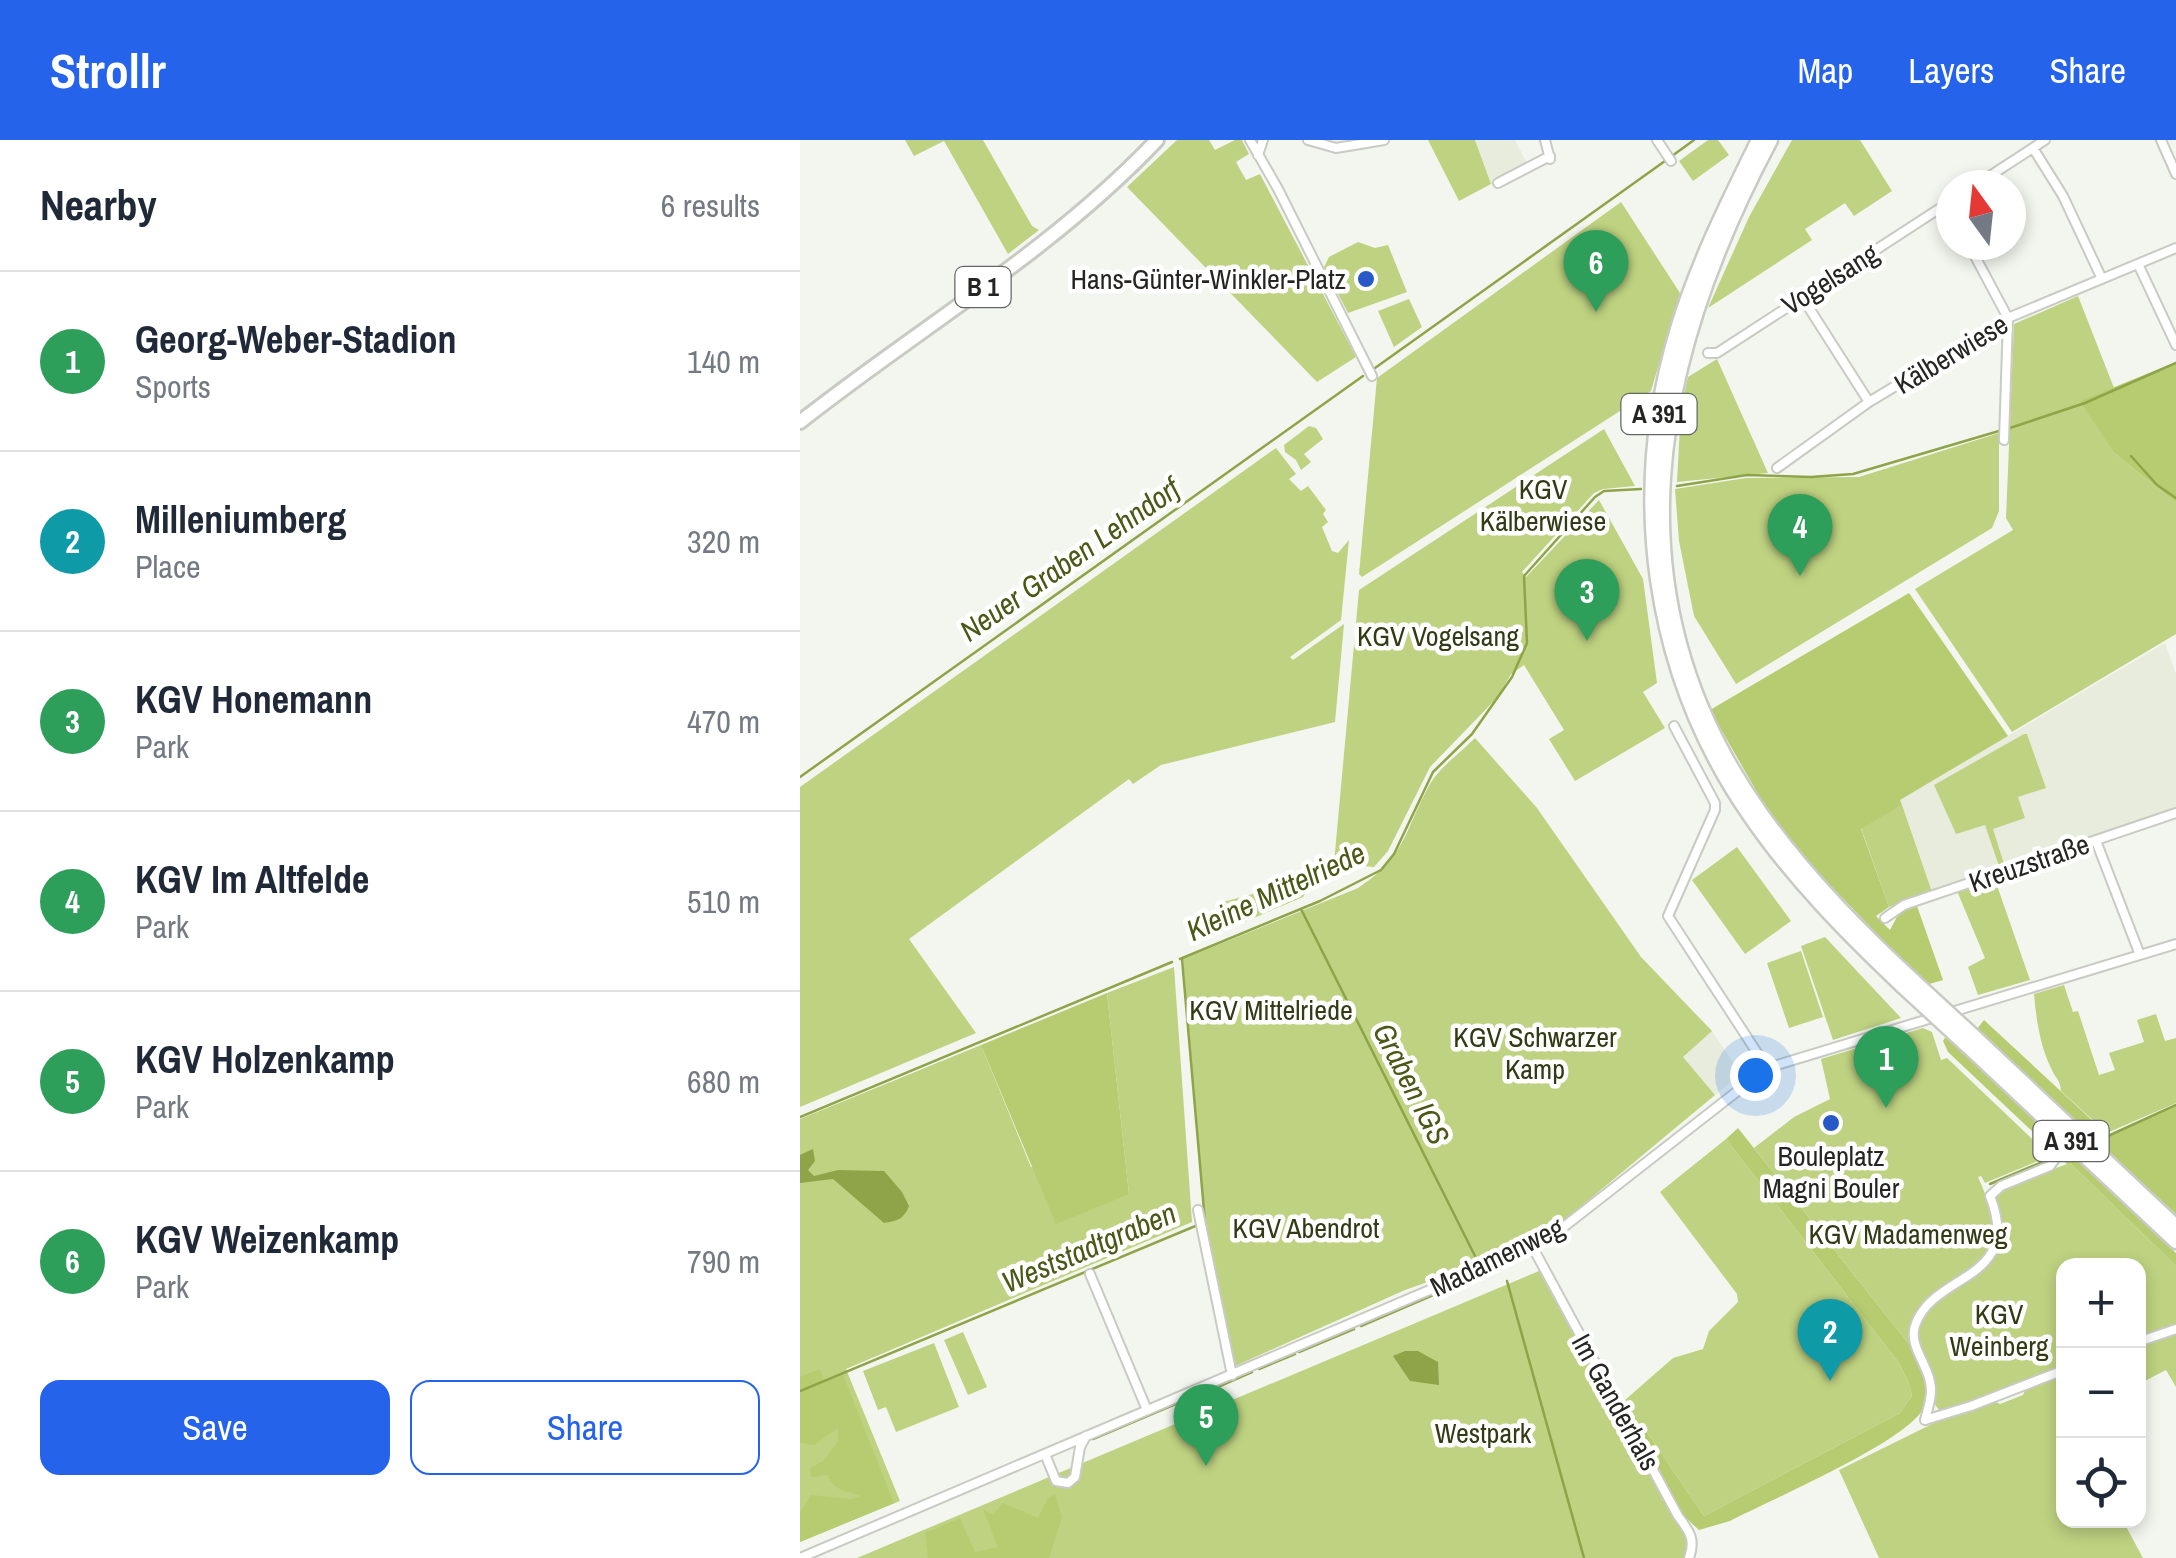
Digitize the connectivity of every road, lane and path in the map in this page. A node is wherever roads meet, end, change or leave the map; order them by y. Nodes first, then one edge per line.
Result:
1 (1157, 140) edge
2 (1250, 140) edge
3 (1263, 140) edge
4 (1308, 140) edge
5 (1384, 140) edge
6 (1544, 140) edge
7 (1658, 140) edge
8 (1759, 140) edge
9 (1770, 140) edge
10 (2045, 140) edge
11 (2161, 140) edge
12 (2033, 148) junction
13 (1258, 155) junction
14 (1671, 162) dead end
15 (1999, 170) edge
16 (2176, 174) edge
17 (1498, 184) dead end
18 (1936, 211) edge
19 (2176, 248) edge
20 (1978, 260) edge
21 (2138, 264) junction
22 (2102, 280) junction
23 (1802, 297) junction
24 (2008, 318) junction
25 (2176, 345) edge
26 (1708, 353) dead end
27 (1372, 376) dead end
28 (1870, 402) junction
29 (800, 422) edge
30 (2004, 440) dead end
31 (1777, 468) dead end
32 (1694, 700) junction
33 (1674, 726) dead end
34 (2176, 812) edge
35 (2096, 841) junction
36 (1886, 918) dead end
37 (2176, 944) edge
38 (2140, 955) junction
39 (1970, 1040) junction
40 (1768, 1068) junction
41 (2055, 1159) dead end
42 (1198, 1210) dead end
43 (2176, 1227) edge
44 (2176, 1241) edge
45 (1532, 1246) junction
46 (1090, 1274) dead end
47 (2176, 1329) edge
48 (2146, 1339) edge
49 (2056, 1373) edge
50 (1232, 1374) junction
51 (1147, 1410) junction
52 (1086, 1436) junction
53 (1045, 1454) junction
54 (800, 1558) edge
55 (1689, 1558) edge

1 - 29 main road, B 1
2 - 13 street
3 - 13 street
4 - 5 street
6 - 17 street
7 - 14 street
8 - 32 highway, A 391
9 - 32 highway, A 391
10 - 12 street
11 - 16 street
12 - 15 street
12 - 22 street
13 - 27 street
18 - 23 street, Vogelsang
19 - 21 street, Kälberwiese
20 - 24 street
21 - 22 street, Kälberwiese
21 - 25 street
22 - 24 street, Kälberwiese
23 - 26 street, Vogelsang
23 - 28 street
24 - 28 street, Kälberwiese
24 - 30 street
28 - 31 street, Kälberwiese
32 - 39 highway, A 391, bridge
33 - 40 street
34 - 35 street, Kreuzstraße
35 - 36 street, Kreuzstraße
35 - 38 street
37 - 38 street, Madamenweg
38 - 40 street, Madamenweg
39 - 43 highway, A 391
39 - 44 highway, A 391
40 - 45 street, Madamenweg
41 - 49 street
42 - 50 street
45 - 50 street, Madamenweg
45 - 55 street, Im Ganderhals
46 - 51 street
47 - 48 street
50 - 51 street, Madamenweg
51 - 52 street, Madamenweg
52 - 53 street, Madamenweg
52 - 53 street
53 - 54 street, Madamenweg

